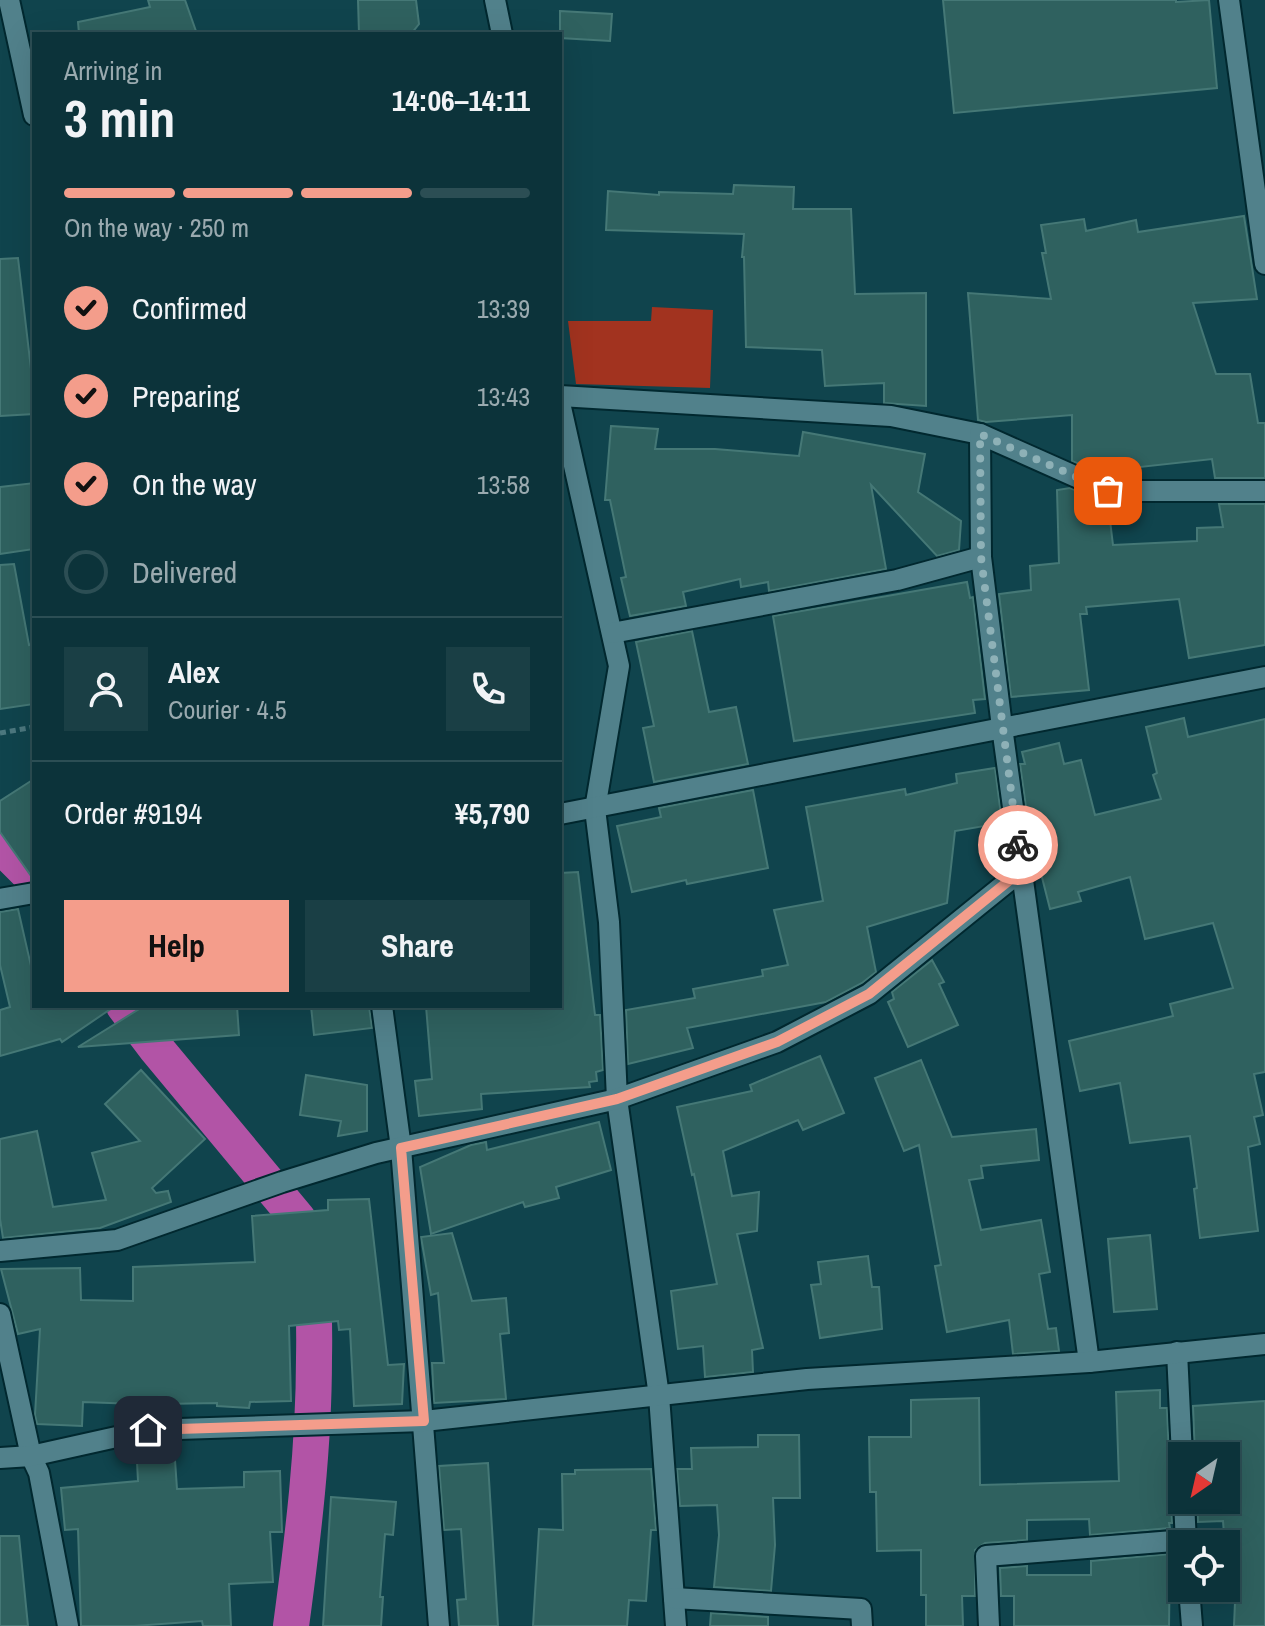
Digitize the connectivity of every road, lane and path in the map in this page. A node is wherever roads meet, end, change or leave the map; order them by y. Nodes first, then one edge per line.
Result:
1 (9, 0) edge
2 (495, 0) edge
3 (1229, 0) edge
4 (502, 32) edge
5 (32, 106) edge
6 (1265, 264) edge
7 (562, 396) edge
8 (562, 412) edge
9 (980, 434) junction
10 (1265, 491) edge
11 (981, 557) junction
12 (612, 633) junction
13 (1265, 677) edge
14 (32, 727) edge
15 (1002, 727) junction
16 (0, 733) edge
17 (595, 809) junction
18 (562, 814) edge
19 (1021, 871) junction
20 (32, 893) edge
21 (0, 899) edge
22 (382, 1008) edge
23 (617, 1099) junction
24 (401, 1148) junction
25 (0, 1251) edge
26 (0, 1314) edge
27 (1265, 1344) edge
28 (1177, 1352) junction
29 (1089, 1362) junction
30 (659, 1396) junction
31 (424, 1421) junction
32 (1181, 1442) edge
33 (31, 1456) junction
34 (0, 1458) edge
35 (1168, 1543) edge
36 (674, 1598) junction
37 (1190, 1602) edge
38 (68, 1626) edge
39 (439, 1626) edge
40 (676, 1626) edge
41 (862, 1626) edge
42 (989, 1626) edge
43 (1192, 1626) edge

1 - 5 street
2 - 4 street
3 - 6 street
7 - 9 street
8 - 12 street
9 - 10 street
9 - 11 street
11 - 12 street
11 - 15 street
12 - 17 street
13 - 15 street
14 - 16 path
15 - 17 street
15 - 19 street
17 - 18 street
17 - 23 street
19 - 23 street
19 - 29 street
20 - 21 street
22 - 24 street
23 - 24 street
23 - 30 street
24 - 25 street
24 - 31 street
26 - 33 street
27 - 28 street
28 - 29 street
28 - 32 street
29 - 30 street
30 - 31 street
30 - 36 street
31 - 33 street
31 - 39 street
33 - 34 street
33 - 38 street
35 - 42 street
36 - 40 street
36 - 41 street
37 - 43 street

